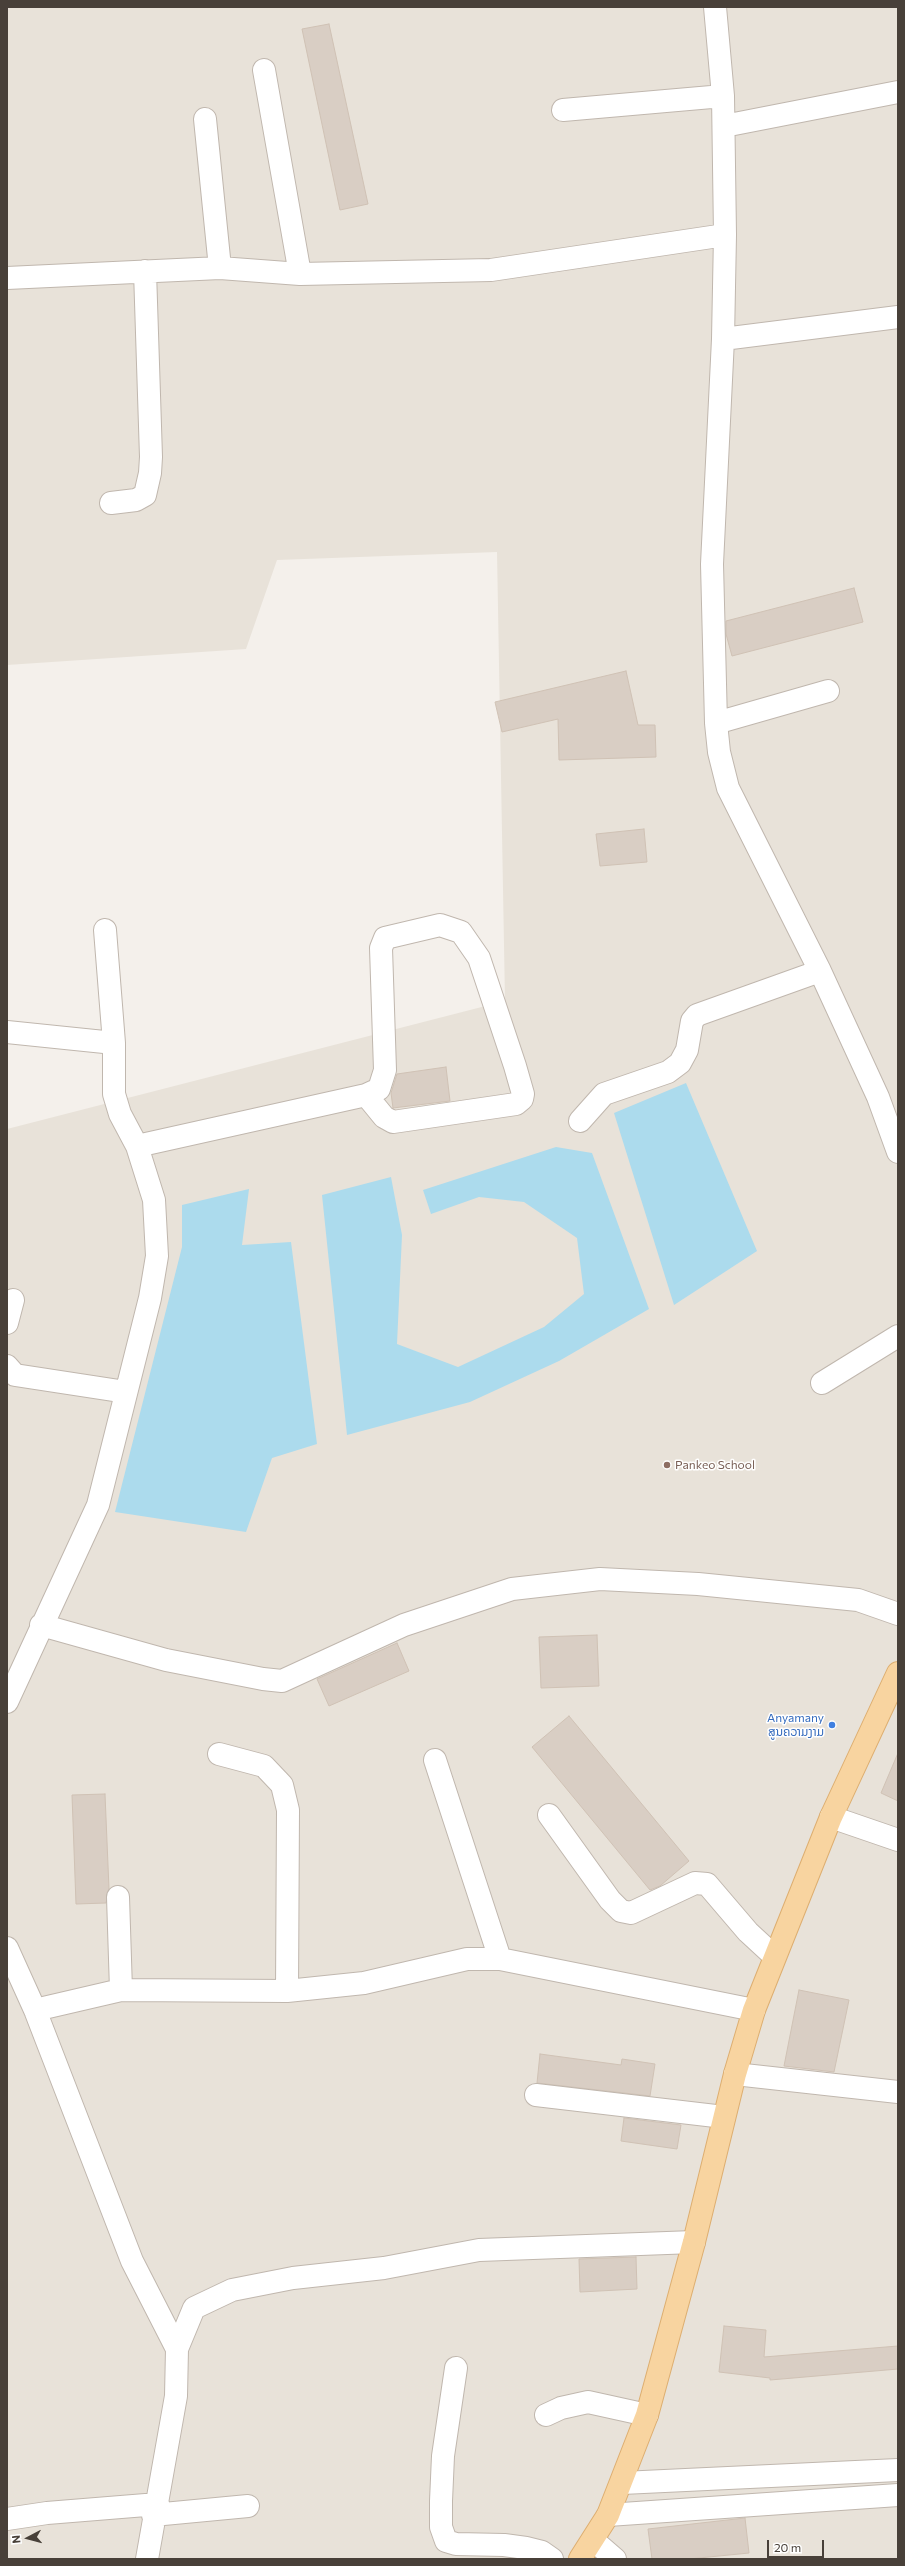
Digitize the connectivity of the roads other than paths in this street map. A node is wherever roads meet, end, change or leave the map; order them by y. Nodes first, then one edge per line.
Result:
1 (715, 7) edge
2 (264, 70) dead end
3 (898, 92) edge
4 (724, 96) junction
5 (563, 110) dead end
6 (205, 119) dead end
7 (724, 126) junction
8 (725, 235) junction
9 (220, 268) junction
10 (145, 271) junction
11 (300, 274) junction
12 (7, 278) edge
13 (898, 317) edge
14 (723, 339) junction
15 (111, 504) dead end
16 (828, 691) dead end
17 (716, 723) junction
18 (105, 930) dead end
19 (820, 971) junction
20 (7, 1032) edge
21 (114, 1043) junction
22 (366, 1095) junction
23 (580, 1121) dead end
24 (137, 1146) junction
25 (898, 1152) edge
26 (13, 1300) dead end
27 (7, 1323) edge
28 (898, 1336) edge
29 (7, 1366) edge
30 (822, 1383) dead end
31 (126, 1392) junction
32 (898, 1614) edge
33 (41, 1625) junction
34 (898, 1673) edge
35 (7, 1701) edge
36 (219, 1754) dead end
37 (434, 1760) dead end
38 (549, 1815) dead end
39 (831, 1817) junction
40 (898, 1840) edge
41 (118, 1897) dead end
42 (7, 1948) edge
43 (774, 1956) junction
44 (500, 1959) junction
45 (121, 1990) junction
46 (287, 1991) junction
47 (34, 2010) junction
48 (754, 2010) junction
49 (735, 2074) junction
50 (898, 2092) edge
51 (536, 2096) dead end
52 (724, 2117) junction
53 (694, 2242) junction
54 (177, 2349) junction
55 (456, 2368) dead end
56 (647, 2414) junction
57 (546, 2415) dead end
58 (898, 2470) edge
59 (622, 2483) junction
60 (797, 2488) junction
61 (898, 2495) edge
62 (248, 2506) dead end
63 (156, 2510) junction
64 (608, 2515) junction
65 (7, 2519) edge
66 (593, 2540) junction
67 (147, 2559) edge
68 (552, 2559) edge
69 (580, 2559) edge
70 (615, 2559) edge

1 - 4 street
2 - 11 street
3 - 7 street
4 - 5 street
4 - 7 street
6 - 9 street
7 - 8 street
8 - 11 street
8 - 14 street
9 - 10 street
9 - 11 street
10 - 12 street
10 - 15 street
13 - 14 street
14 - 17 street
16 - 17 street
17 - 19 street
18 - 21 street
19 - 23 street
19 - 25 street
20 - 21 street
21 - 24 street
22 - 22 street
22 - 24 street
24 - 31 street
26 - 27 street
28 - 30 street
29 - 31 street
31 - 33 street
32 - 33 street
33 - 35 street
34 - 39 main road
36 - 46 street
37 - 44 street
38 - 43 street
39 - 40 street
39 - 43 main road
41 - 45 street
42 - 47 street
43 - 48 main road
44 - 46 street
44 - 48 street
45 - 46 street
45 - 47 street
47 - 54 street
48 - 49 main road
49 - 50 street
49 - 52 main road
51 - 52 street
52 - 53 main road
53 - 54 street
53 - 56 main road
54 - 63 street
55 - 68 street
56 - 57 street
56 - 59 main road
58 - 60 street
59 - 60 street
59 - 64 main road
60 - 61 street
60 - 64 street
62 - 63 street
63 - 65 street
63 - 67 street
64 - 66 main road
66 - 69 main road
66 - 70 street

